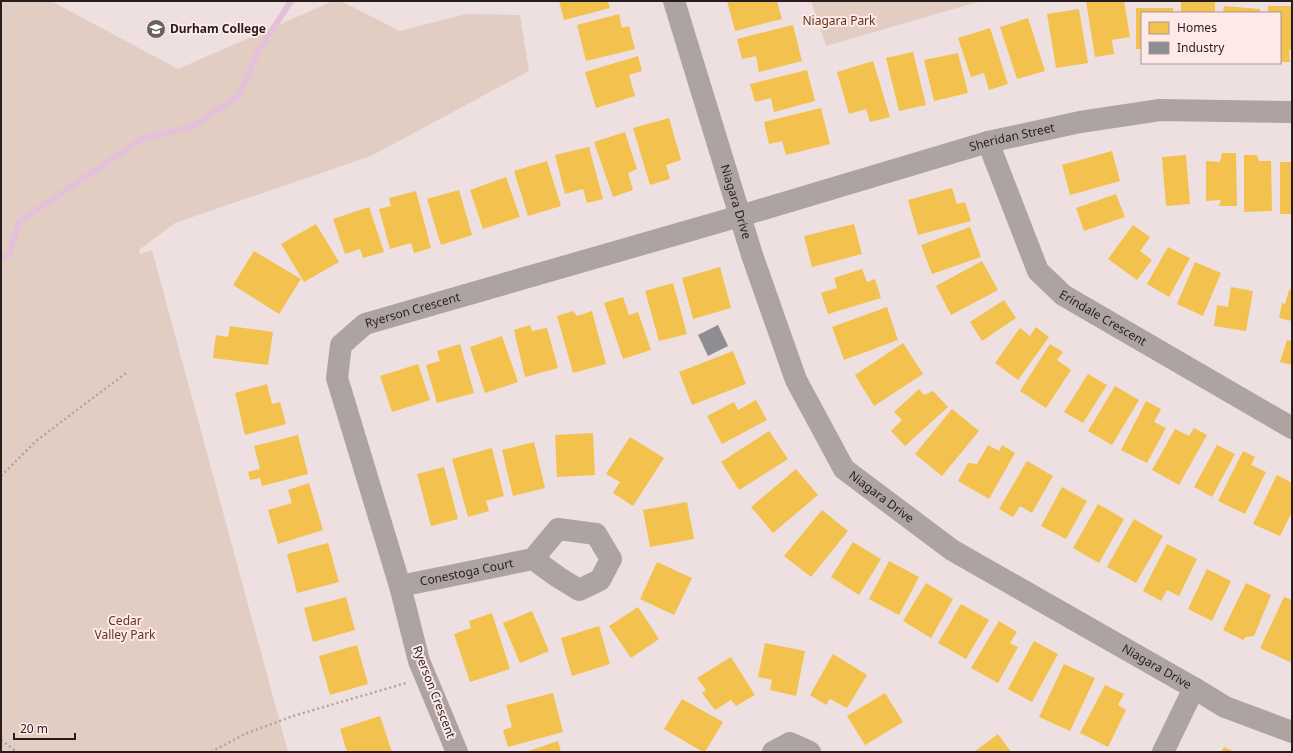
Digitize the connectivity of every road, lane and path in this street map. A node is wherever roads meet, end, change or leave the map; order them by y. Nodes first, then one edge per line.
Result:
1 (674, 1) edge
2 (1292, 112) edge
3 (988, 142) junction
4 (740, 216) junction
5 (126, 373) dead end
6 (1292, 428) edge
7 (1, 476) edge
8 (533, 559) dead end
9 (400, 586) junction
10 (426, 678) junction
11 (1194, 688) junction
12 (1292, 732) edge
13 (1, 740) edge
14 (17, 752) edge
15 (211, 752) edge
16 (457, 752) edge
17 (773, 752) edge
18 (810, 752) edge
19 (1163, 752) edge

1 - 4 street, Niagara Drive
2 - 3 street, Sheridan Street
3 - 4 street, Sheridan Street
3 - 6 street, Erindale Crescent
4 - 9 street, Ryerson Crescent
4 - 11 street, Niagara Drive
5 - 7 path
8 - 9 street, Conestoga Court
9 - 10 street, Ryerson Crescent
10 - 15 path
10 - 16 street, Ryerson Crescent
11 - 12 street, Niagara Drive
11 - 19 street
13 - 14 path
17 - 18 street

